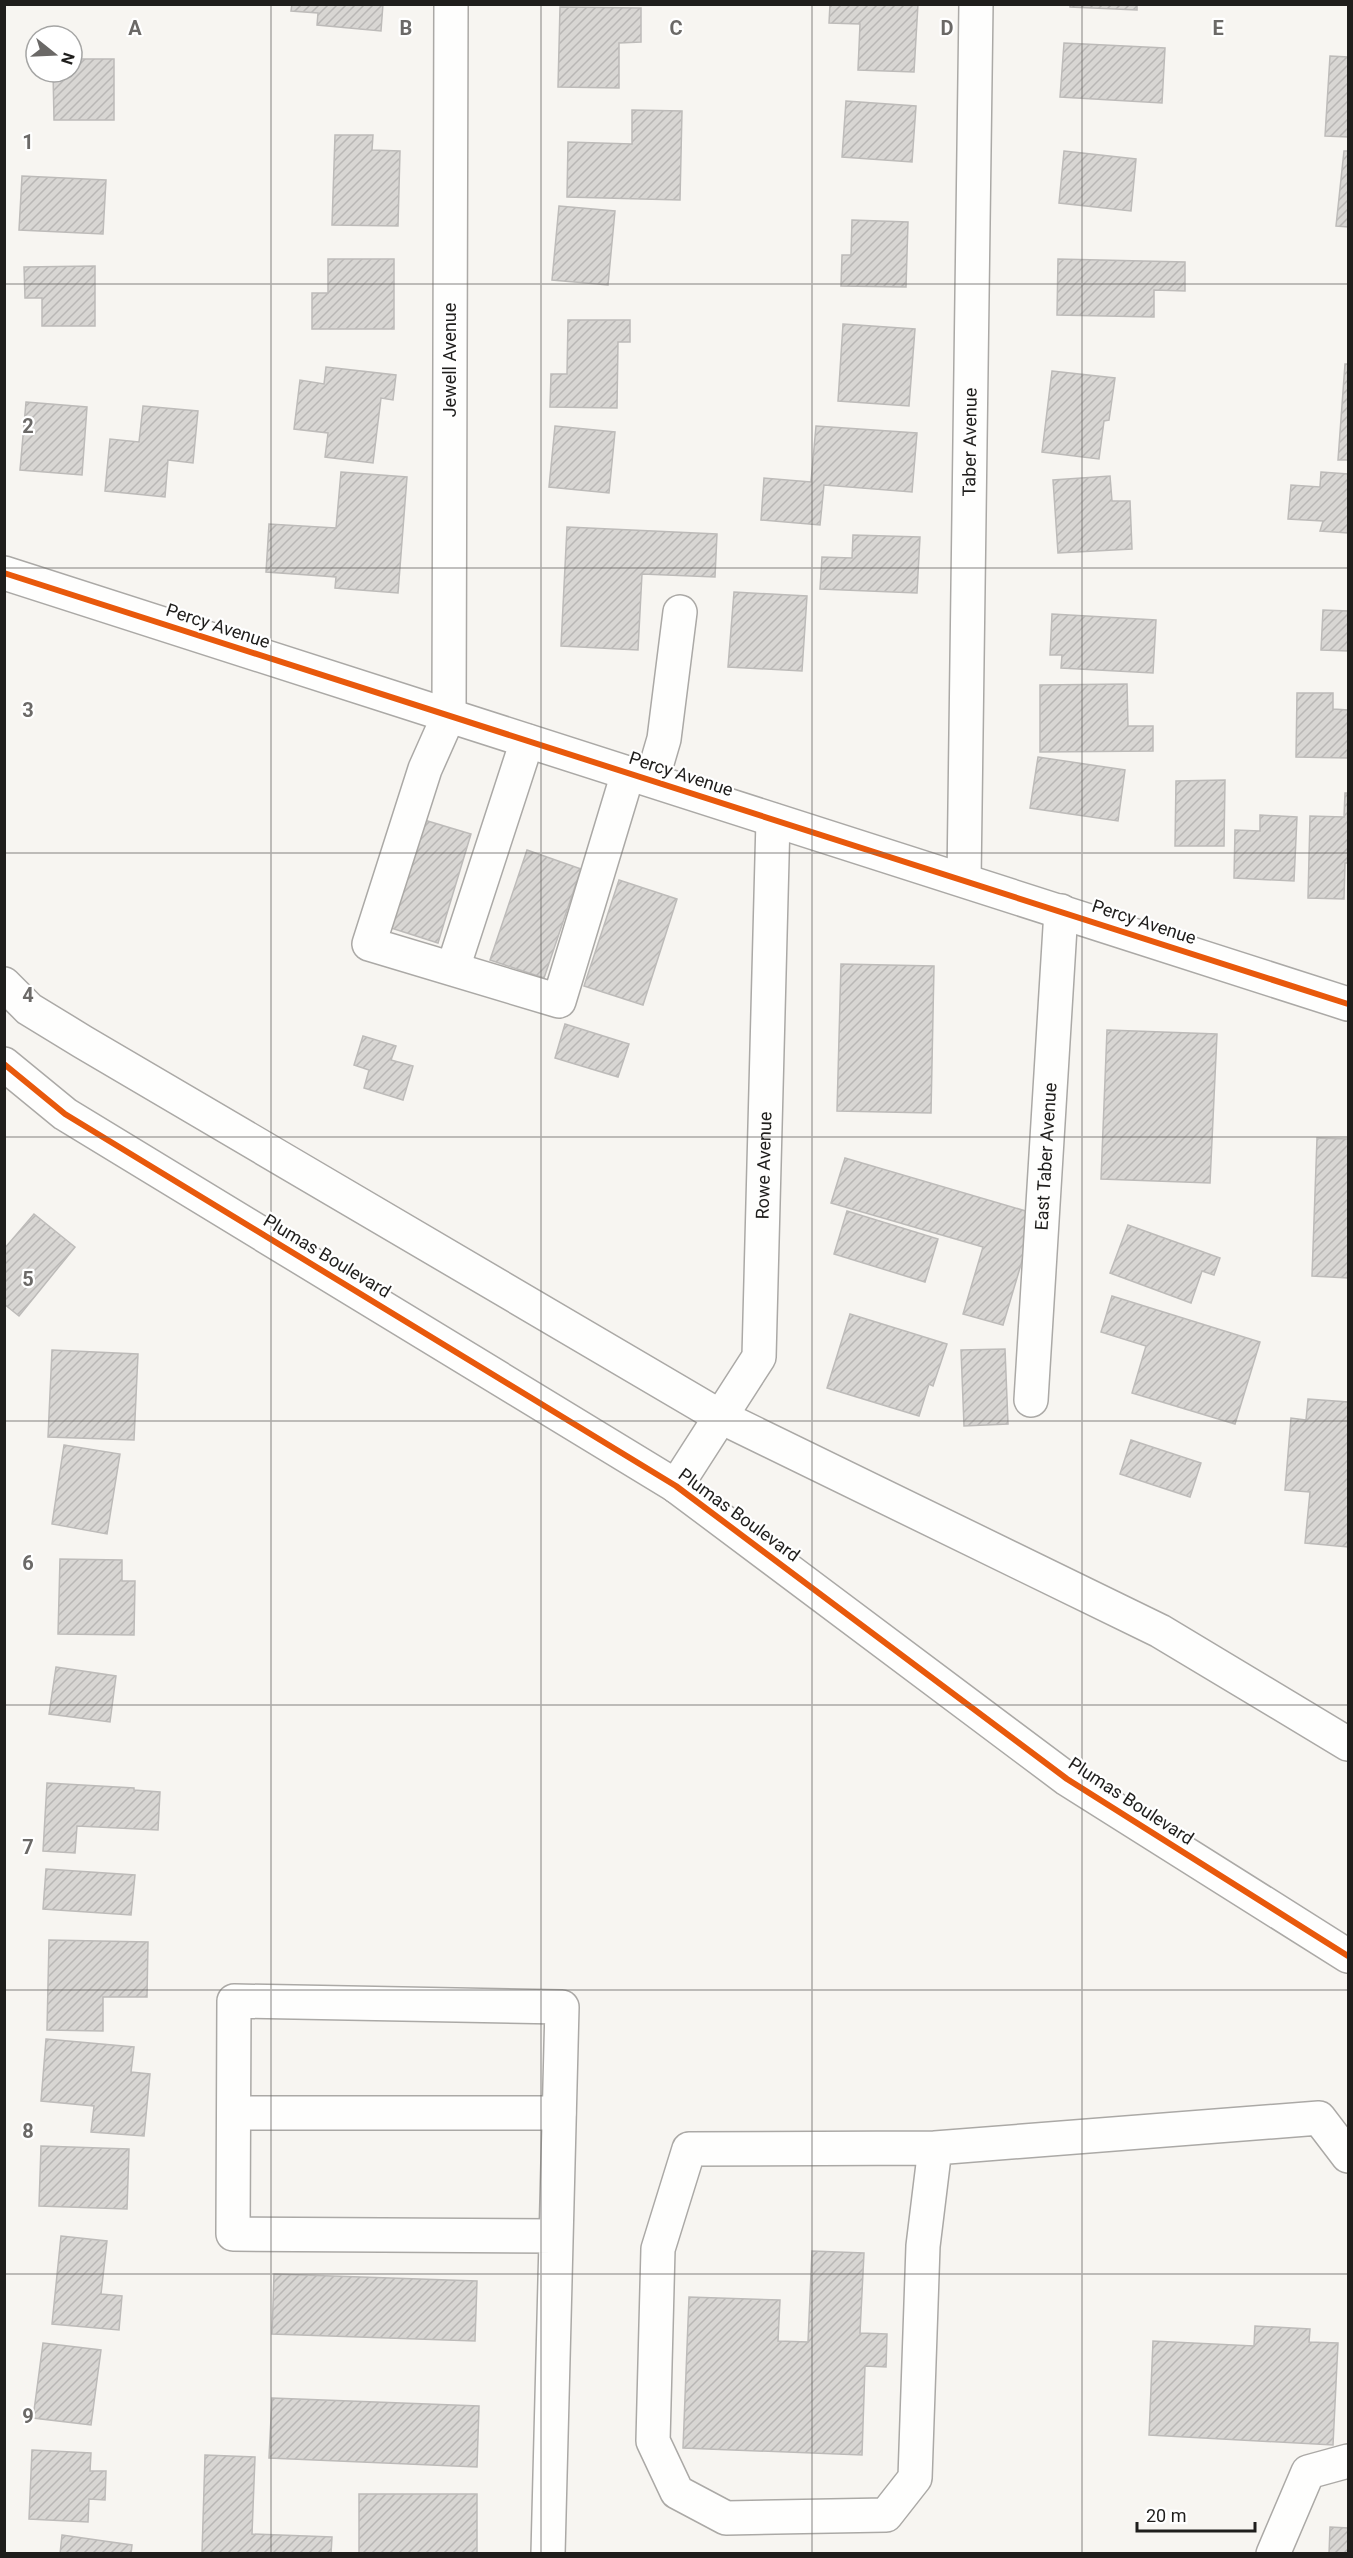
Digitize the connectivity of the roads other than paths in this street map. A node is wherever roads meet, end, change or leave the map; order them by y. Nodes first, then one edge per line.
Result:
1 (451, 4) edge
2 (976, 4) edge
3 (4, 573) edge
4 (680, 612) dead end
5 (449, 715) junction
6 (527, 741) junction
7 (640, 777) junction
8 (773, 820) junction
9 (964, 880) junction
10 (1061, 911) junction
11 (453, 968) junction
12 (4, 984) edge
13 (1348, 1004) edge
14 (4, 1064) edge
15 (1031, 1400) dead end
16 (720, 1417) junction
17 (676, 1486) junction
18 (1348, 1743) edge
19 (1348, 1956) edge
20 (234, 2113) junction
21 (559, 2113) junction
22 (935, 2148) junction
23 (1348, 2156) edge
24 (555, 2236) junction
25 (1348, 2461) edge
26 (548, 2553) edge
27 (1273, 2553) edge

1 - 5 street, Jewell Avenue
2 - 9 street, Taber Avenue
3 - 5 street, Percy Avenue
4 - 7 street
5 - 6 street, Percy Avenue
5 - 11 street
6 - 7 street, Percy Avenue
6 - 11 street
7 - 8 street, Percy Avenue
7 - 11 street
8 - 9 street, Percy Avenue
8 - 16 street, Rowe Avenue
9 - 10 street, Percy Avenue
10 - 13 street, Percy Avenue
10 - 15 street, East Taber Avenue
12 - 16 street
14 - 17 street, Plumas Boulevard
16 - 17 street, Rowe Avenue
16 - 18 street
17 - 19 street, Plumas Boulevard
20 - 21 street
20 - 21 street
20 - 24 street
21 - 24 street
22 - 22 street
22 - 23 street
24 - 26 street
25 - 27 street

